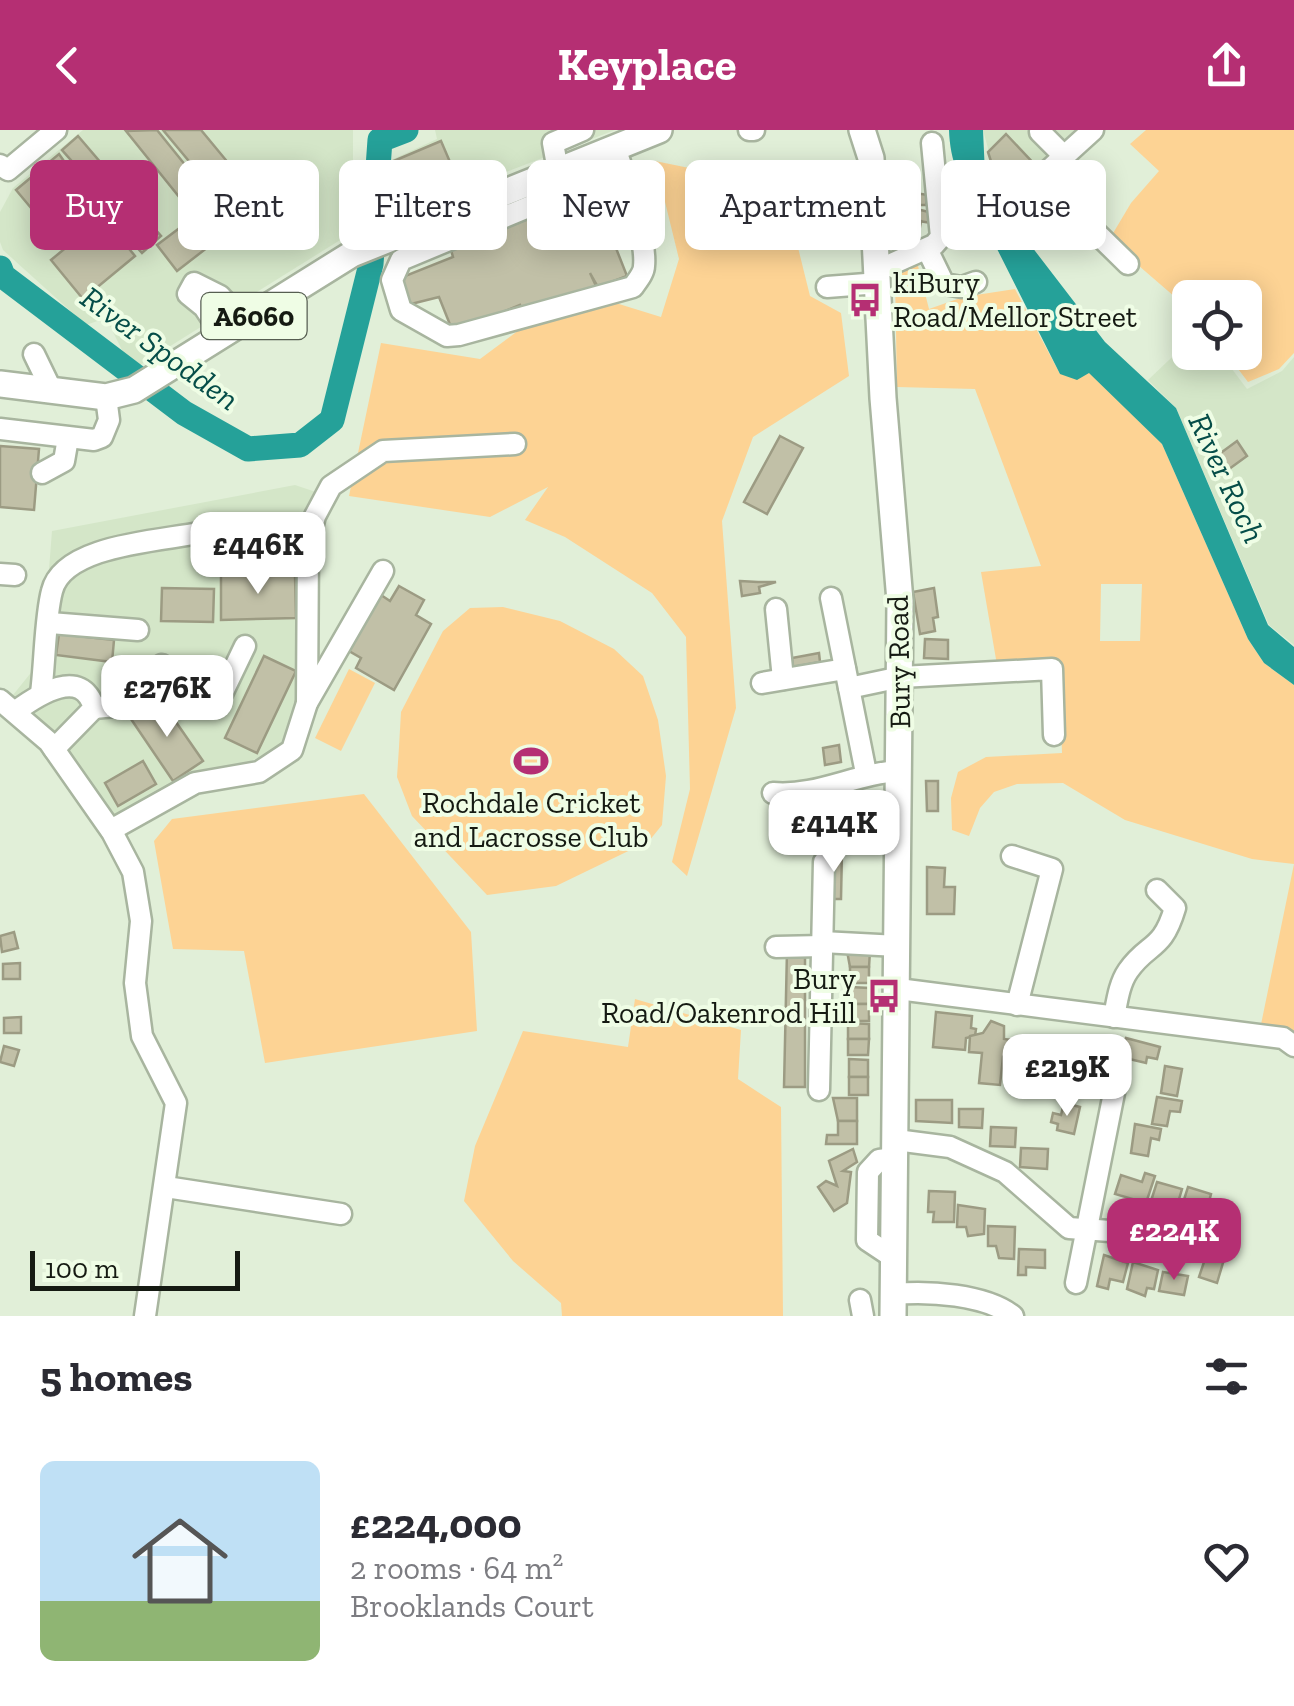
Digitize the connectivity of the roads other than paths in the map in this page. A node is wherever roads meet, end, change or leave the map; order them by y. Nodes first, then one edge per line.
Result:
1 (56, 130) edge
2 (583, 130) edge
3 (862, 130) edge
4 (1093, 130) edge
5 (1040, 132) edge
6 (634, 141) edge
7 (932, 143) dead end
8 (1064, 156) junction
9 (554, 160) edge
10 (586, 160) edge
11 (0, 165) edge
12 (507, 200) edge
13 (927, 248) junction
14 (361, 250) edge
15 (416, 250) edge
16 (1128, 264) dead end
17 (878, 277) junction
18 (976, 282) dead end
19 (827, 287) dead end
20 (34, 354) dead end
21 (0, 384) edge
22 (50, 388) junction
23 (106, 397) junction
24 (0, 429) edge
25 (68, 438) junction
26 (516, 444) dead end
27 (42, 473) dead end
28 (199, 533) dead end
29 (383, 571) dead end
30 (831, 598) dead end
31 (776, 609) dead end
32 (50, 623) junction
33 (138, 630) dead end
34 (245, 646) dead end
35 (901, 677) junction
36 (847, 678) junction
37 (41, 693) junction
38 (306, 703) junction
39 (8, 706) edge
40 (94, 708) junction
41 (1054, 735) dead end
42 (54, 749) junction
43 (900, 771) junction
44 (866, 773) junction
45 (773, 794) dead end
46 (111, 831) junction
47 (1012, 856) dead end
48 (824, 862) dead end
49 (1158, 890) dead end
50 (822, 944) junction
51 (898, 946) junction
52 (776, 947) dead end
53 (898, 989) junction
54 (1017, 1004) junction
55 (1114, 1017) junction
56 (1289, 1042) edge
57 (819, 1090) dead end
58 (1114, 1093) dead end
59 (896, 1149) junction
60 (166, 1187) junction
61 (341, 1214) dead end
62 (1087, 1233) junction
63 (1176, 1242) dead end
64 (1076, 1283) dead end
65 (894, 1305) edge
66 (145, 1316) edge
67 (1013, 1316) edge

1 - 11 street
2 - 9 street
3 - 17 main road, Bury Road
4 - 8 street
5 - 8 street
6 - 10 main road, A6060
6 - 12 street
6 - 15 street
7 - 13 street
8 - 16 street
13 - 17 street
13 - 18 street
14 - 23 main road, A6060
17 - 19 street
17 - 35 main road, Bury Road
20 - 22 street
21 - 22 main road, A6060
22 - 23 main road, A6060
23 - 25 street
24 - 25 street
25 - 27 street
26 - 38 street
28 - 32 street
29 - 38 street
30 - 36 street
31 - 36 street
32 - 33 street
32 - 37 street
34 - 40 street
35 - 36 street
35 - 41 street
35 - 43 main road, Bury Road
36 - 44 street
37 - 39 street
37 - 40 street
38 - 46 street
39 - 42 street
40 - 42 street
42 - 46 street
43 - 44 street
43 - 51 main road, Bury Road
44 - 45 street
46 - 60 street
47 - 54 street
48 - 50 street
49 - 55 street
50 - 51 street
50 - 52 street
50 - 57 street
51 - 53 main road, Bury Road
53 - 54 street
53 - 59 main road, Bury Road
54 - 55 street
55 - 56 street
58 - 62 street
59 - 62 street
59 - 65 main road, Bury Road
60 - 61 street
60 - 66 street
62 - 63 street
62 - 64 street
65 - 67 street

